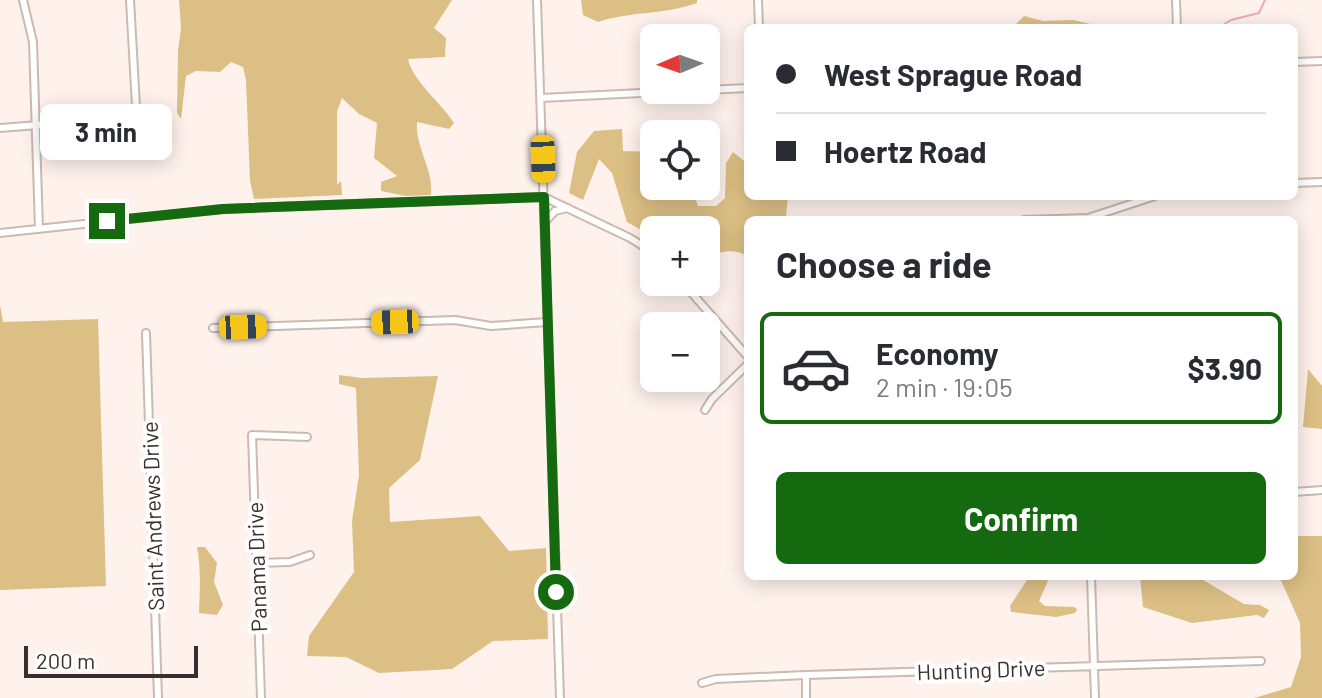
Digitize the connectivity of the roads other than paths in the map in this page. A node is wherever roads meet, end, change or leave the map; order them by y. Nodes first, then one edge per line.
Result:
1 (23, 0) edge
2 (130, 0) edge
3 (537, 0) edge
4 (758, 0) edge
5 (1176, 0) edge
6 (759, 24) edge
7 (1177, 24) edge
8 (1322, 61) edge
9 (1298, 62) edge
10 (744, 88) edge
11 (720, 89) edge
12 (640, 93) edge
13 (541, 98) junction
14 (35, 127) junction
15 (0, 128) edge
16 (1322, 182) edge
17 (1298, 183) edge
18 (544, 197) junction
19 (1143, 200) edge
20 (568, 208) junction
21 (1094, 216) edge
22 (545, 222) junction
23 (39, 229) junction
24 (0, 233) edge
25 (640, 244) edge
26 (694, 296) edge
27 (547, 322) junction
28 (213, 328) dead end
29 (146, 333) dead end
30 (744, 352) edge
31 (744, 368) edge
32 (705, 410) dead end
33 (307, 437) dead end
34 (1322, 490) edge
35 (1298, 492) edge
36 (310, 555) dead end
37 (256, 563) junction
38 (1091, 580) edge
39 (1261, 661) dead end
40 (1094, 665) junction
41 (806, 675) junction
42 (702, 683) dead end
43 (158, 698) edge
44 (261, 698) edge
45 (560, 698) edge
46 (806, 698) edge
47 (1095, 698) edge

1 - 14 street
2 - 14 street
3 - 13 street
4 - 6 street
5 - 7 street
8 - 9 street
10 - 11 street
12 - 13 street
13 - 18 street
14 - 15 street
14 - 23 street
16 - 17 street
18 - 20 street
18 - 22 street
18 - 23 street
19 - 21 street
20 - 22 street
20 - 25 street
22 - 27 street
23 - 24 street
26 - 30 street
27 - 28 street
27 - 45 street
29 - 43 street, Saint Andrews Drive
31 - 32 street
33 - 37 street, Panama Drive
34 - 35 street
36 - 37 street
37 - 44 street, Panama Drive
38 - 40 street
39 - 40 street, Hunting Drive
40 - 41 street, Hunting Drive
40 - 47 street
41 - 42 street, Hunting Drive
41 - 46 street

